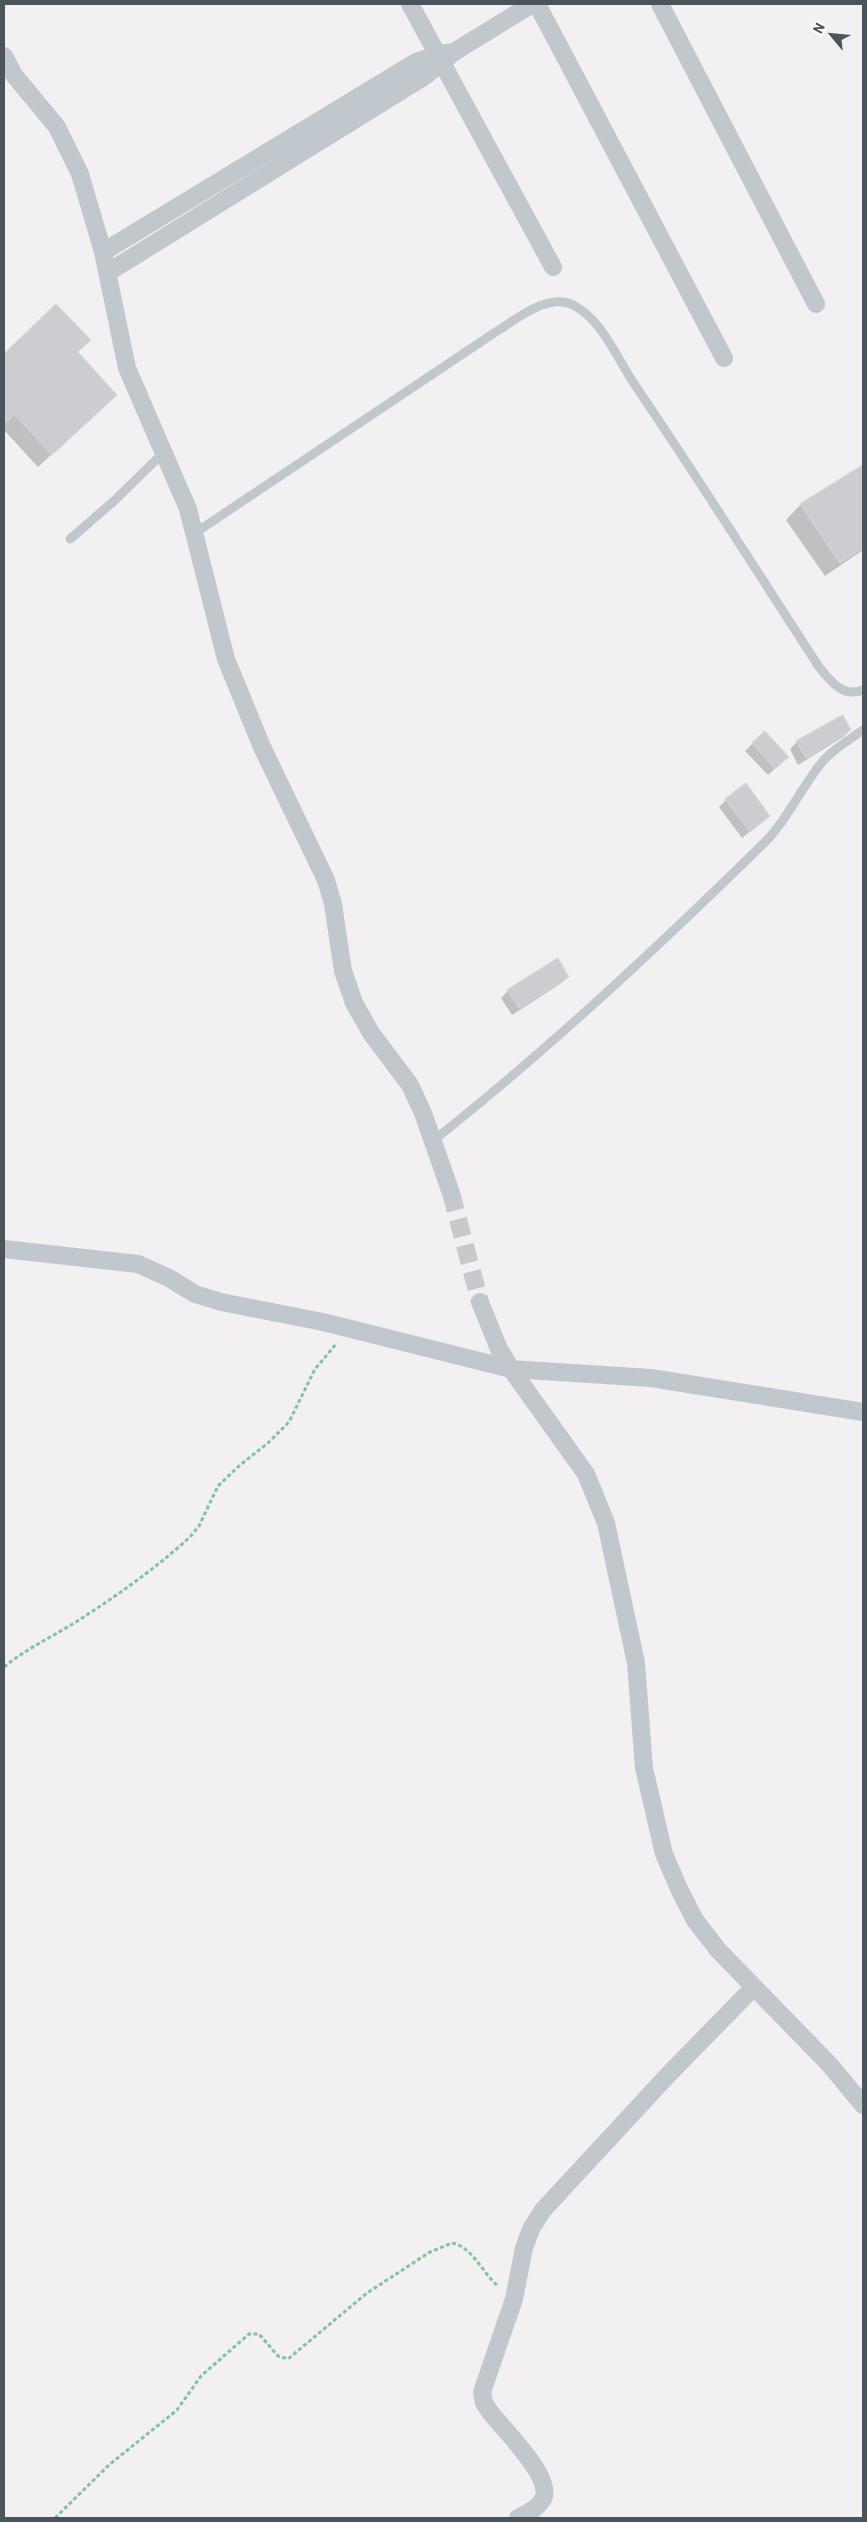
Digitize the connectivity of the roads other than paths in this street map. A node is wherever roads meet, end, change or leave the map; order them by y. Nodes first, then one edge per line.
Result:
1 (410, 4) edge
2 (532, 4) edge
3 (537, 4) edge
4 (660, 4) edge
5 (4, 56) edge
6 (445, 56) junction
7 (103, 252) junction
8 (553, 267) dead end
9 (107, 272) junction
10 (816, 304) dead end
11 (724, 358) dead end
12 (163, 453) junction
13 (195, 533) junction
14 (70, 539) dead end
15 (863, 690) edge
16 (863, 730) edge
17 (434, 1140) junction
18 (451, 1193) tunnel mouth
19 (4, 1249) edge
20 (480, 1302) tunnel mouth
21 (510, 1368) junction
22 (863, 1412) edge
23 (754, 1987) junction
24 (863, 2105) edge
25 (518, 2518) edge

1 - 6 street
2 - 6 street
3 - 11 street
4 - 10 street
5 - 7 street
6 - 7 street
6 - 8 street
6 - 9 street
7 - 9 street
9 - 12 street
12 - 13 street
12 - 14 lane
13 - 15 lane
13 - 17 street
16 - 17 lane
17 - 18 street
19 - 21 street
20 - 21 street
21 - 22 street
21 - 23 street
23 - 24 street
23 - 25 street

